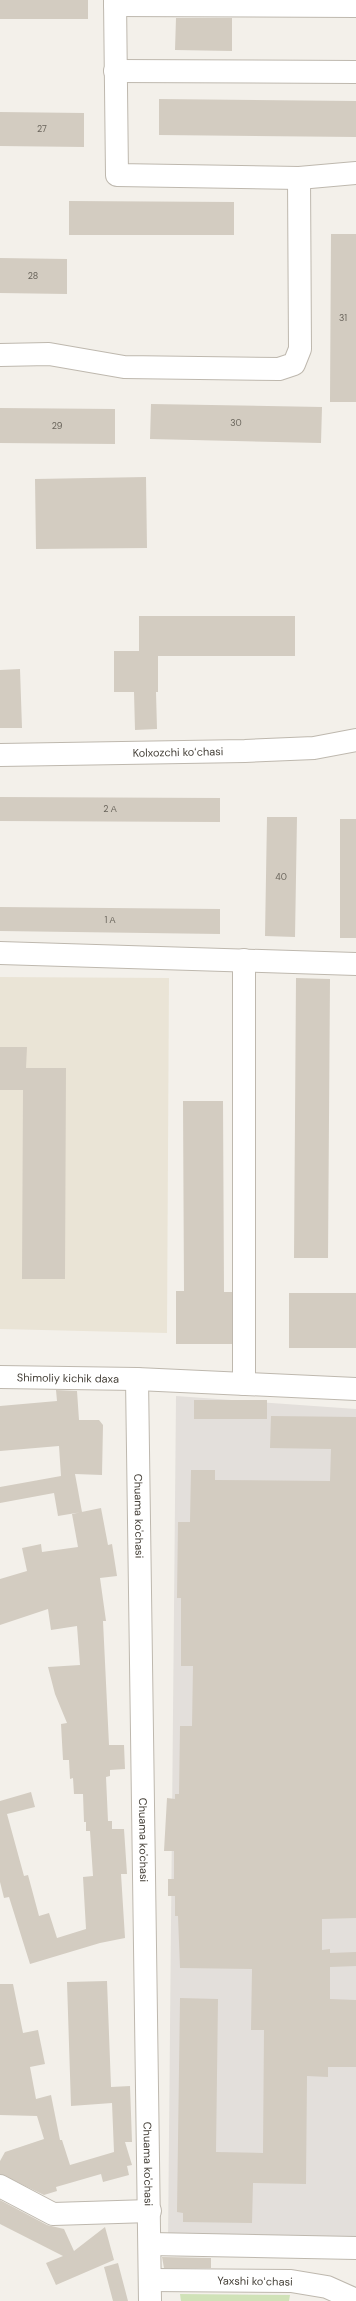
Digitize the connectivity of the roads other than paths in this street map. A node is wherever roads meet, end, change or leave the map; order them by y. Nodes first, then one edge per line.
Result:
1 (115, 2) edge
2 (356, 6) edge
3 (115, 71) junction
4 (356, 72) edge
5 (356, 173) edge
6 (299, 178) junction
7 (0, 355) edge
8 (356, 740) edge
9 (0, 755) edge
10 (0, 953) edge
11 (244, 960) junction
12 (356, 964) edge
13 (0, 1376) edge
14 (137, 1379) junction
15 (244, 1384) junction
16 (356, 1389) edge
17 (0, 2186) edge
18 (150, 2211) junction
19 (150, 2244) junction
20 (356, 2248) edge
21 (150, 2291) edge
22 (356, 2300) edge

1 - 2 street
1 - 3 street
3 - 4 street
3 - 6 street
5 - 6 street
6 - 7 street
8 - 9 street, Kolxozchi koʻchasi
10 - 11 street
11 - 12 street
11 - 15 street
13 - 14 street, Shimoliy kichik daxa
14 - 15 street, Shimoliy kichik daxa
14 - 18 street, Chuama ko'chasi
15 - 16 street, Shimoliy kichik daxa
17 - 18 street
18 - 19 street, Chuama ko'chasi
19 - 20 street
19 - 21 street, Chuama ko'chasi
21 - 22 street, Yaxshi koʻchasi

